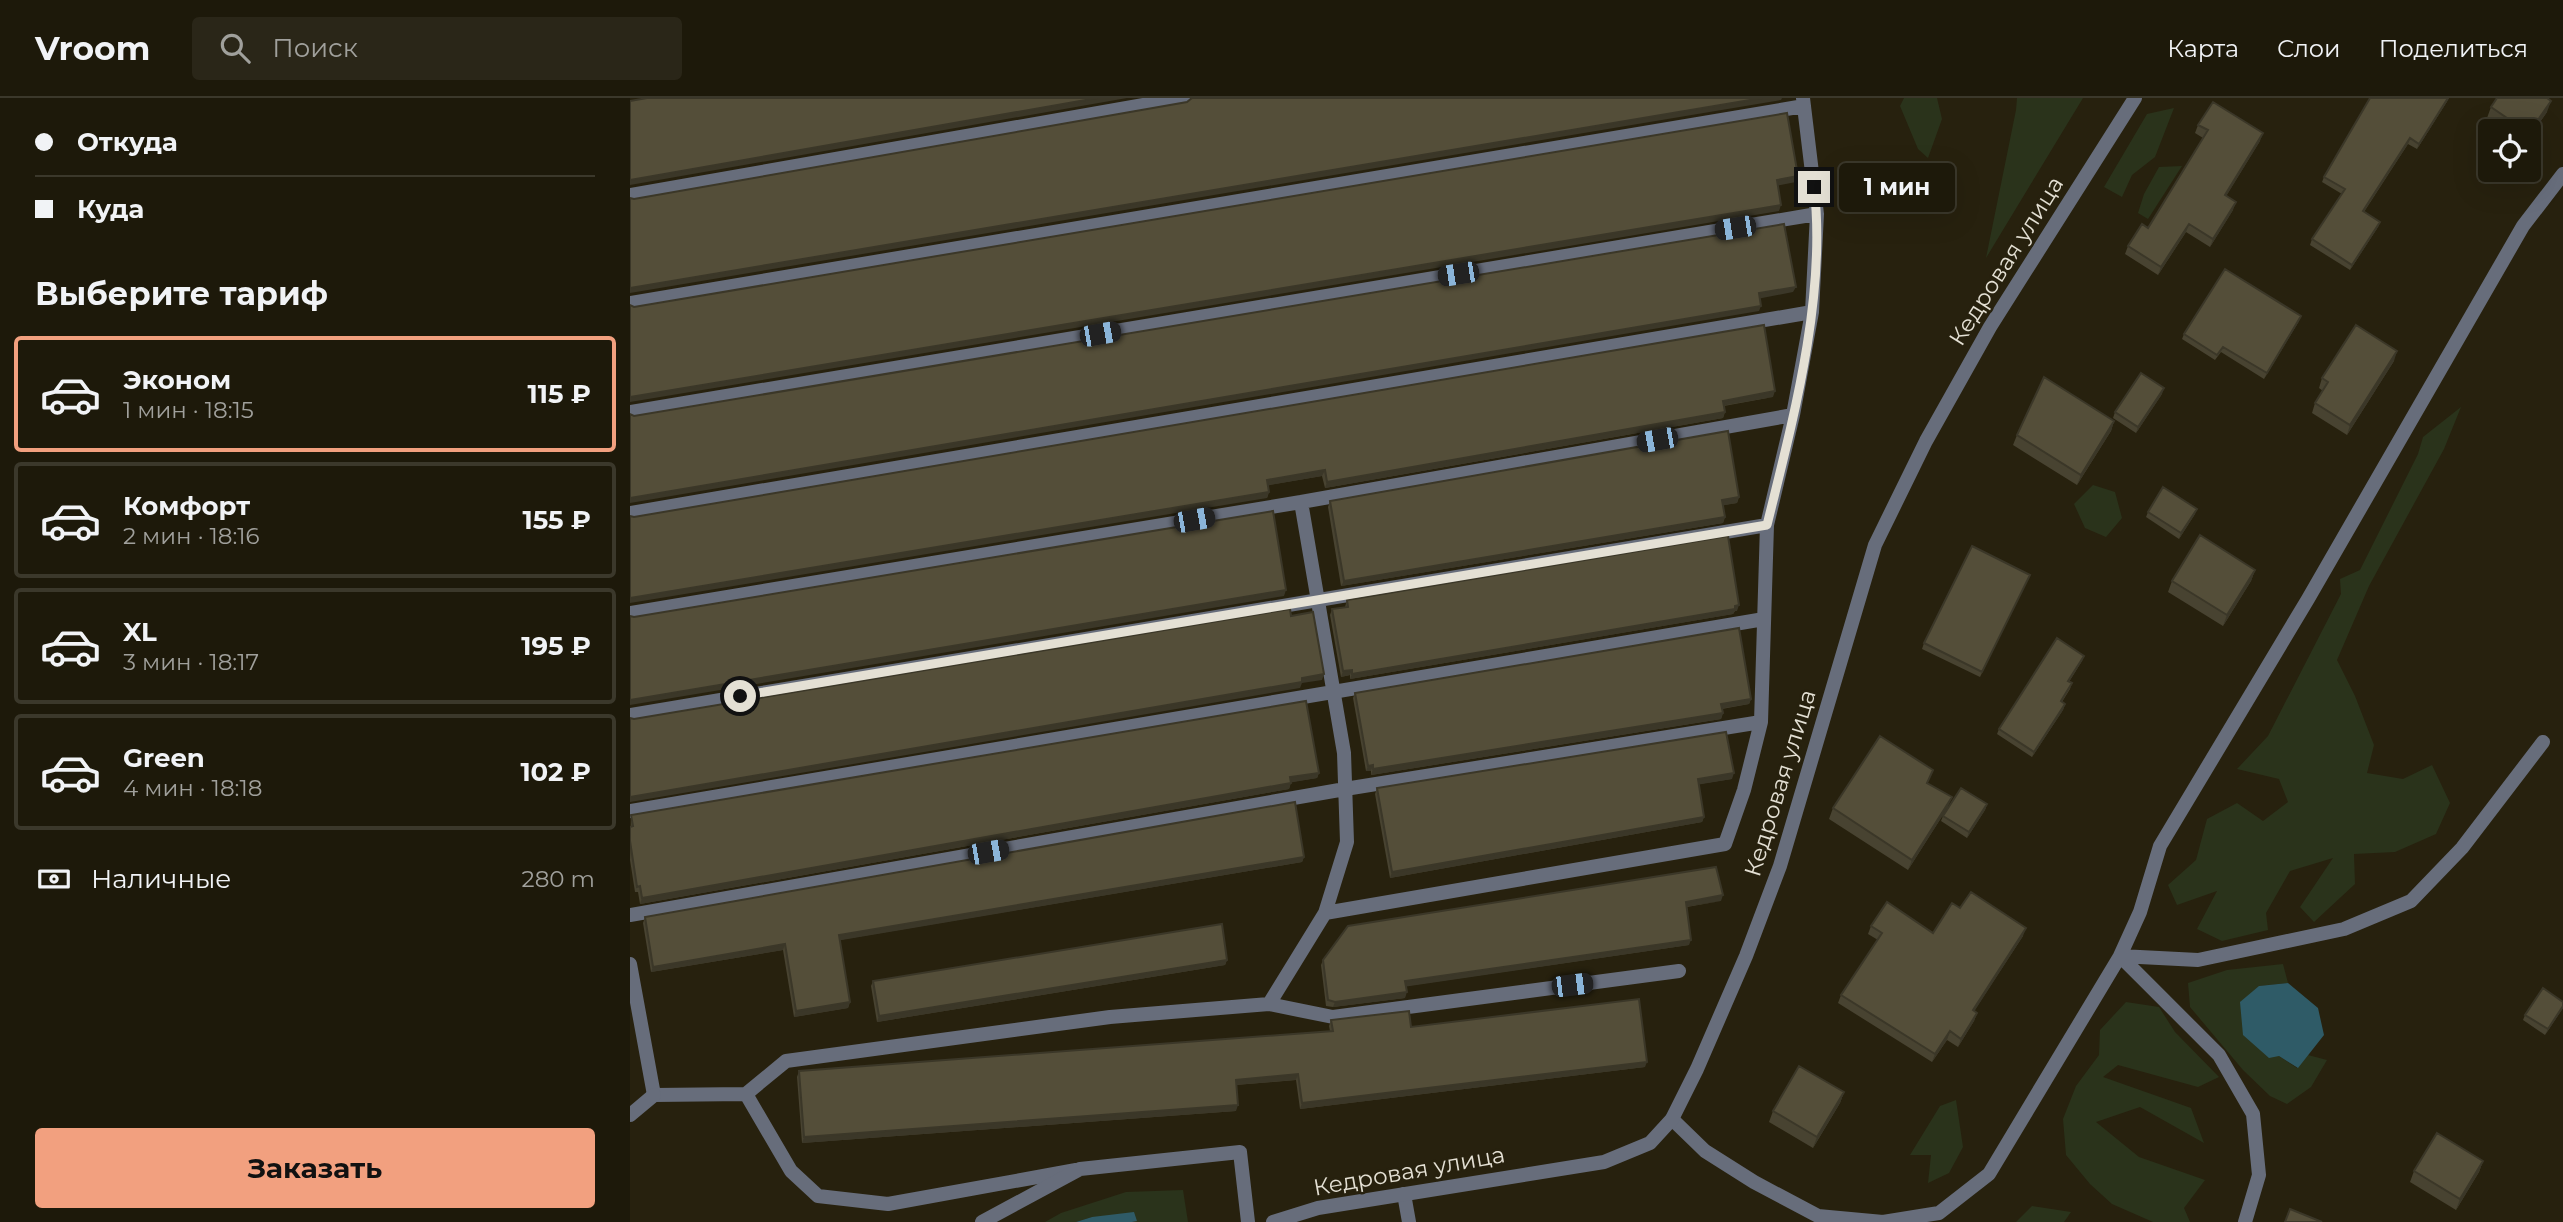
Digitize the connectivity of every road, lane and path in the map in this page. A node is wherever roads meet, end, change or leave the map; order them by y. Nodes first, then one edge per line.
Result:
1 (1182, 98) edge
2 (2135, 98) edge
3 (1803, 102) edge
4 (2563, 174) edge
5 (630, 195) edge
6 (1817, 214) junction
7 (630, 303) edge
8 (1812, 312) junction
9 (630, 412) edge
10 (1793, 415) junction
11 (1301, 502) junction
12 (630, 513) edge
13 (1767, 525) junction
14 (1317, 599) junction
15 (630, 613) edge
16 (1764, 619) junction
17 (1333, 693) junction
18 (630, 715) edge
19 (1761, 722) junction
20 (2543, 743) dead end
21 (1345, 789) junction
22 (630, 811) edge
23 (1325, 913) junction
24 (630, 915) edge
25 (2120, 956) junction
26 (630, 964) edge
27 (1679, 971) dead end
28 (1269, 1004) junction
29 (746, 1094) junction
30 (654, 1095) junction
31 (630, 1115) edge
32 (1672, 1119) junction
33 (1080, 1169) junction
34 (1404, 1194) junction
35 (982, 1222) edge
36 (1248, 1222) edge
37 (1273, 1222) edge
38 (1409, 1222) edge
39 (2245, 1222) edge

1 - 5 street
2 - 32 street, Кедровая улица
3 - 6 street
3 - 7 street
4 - 25 street
6 - 8 street
6 - 9 street
8 - 10 street
8 - 12 street
10 - 11 street
10 - 13 street
11 - 14 street
11 - 15 street
13 - 14 street
13 - 16 street
14 - 17 street
14 - 18 street
16 - 17 street
16 - 19 street
17 - 21 street
17 - 22 street
19 - 21 street
19 - 23 street
20 - 25 street
21 - 23 street
21 - 24 street
23 - 28 street
25 - 32 street
25 - 39 street
26 - 30 street
27 - 28 street
28 - 29 street
29 - 30 street
29 - 33 street
30 - 31 street
32 - 34 street, Кедровая улица
33 - 35 street
33 - 36 street
34 - 37 street, Кедровая улица
34 - 38 street

